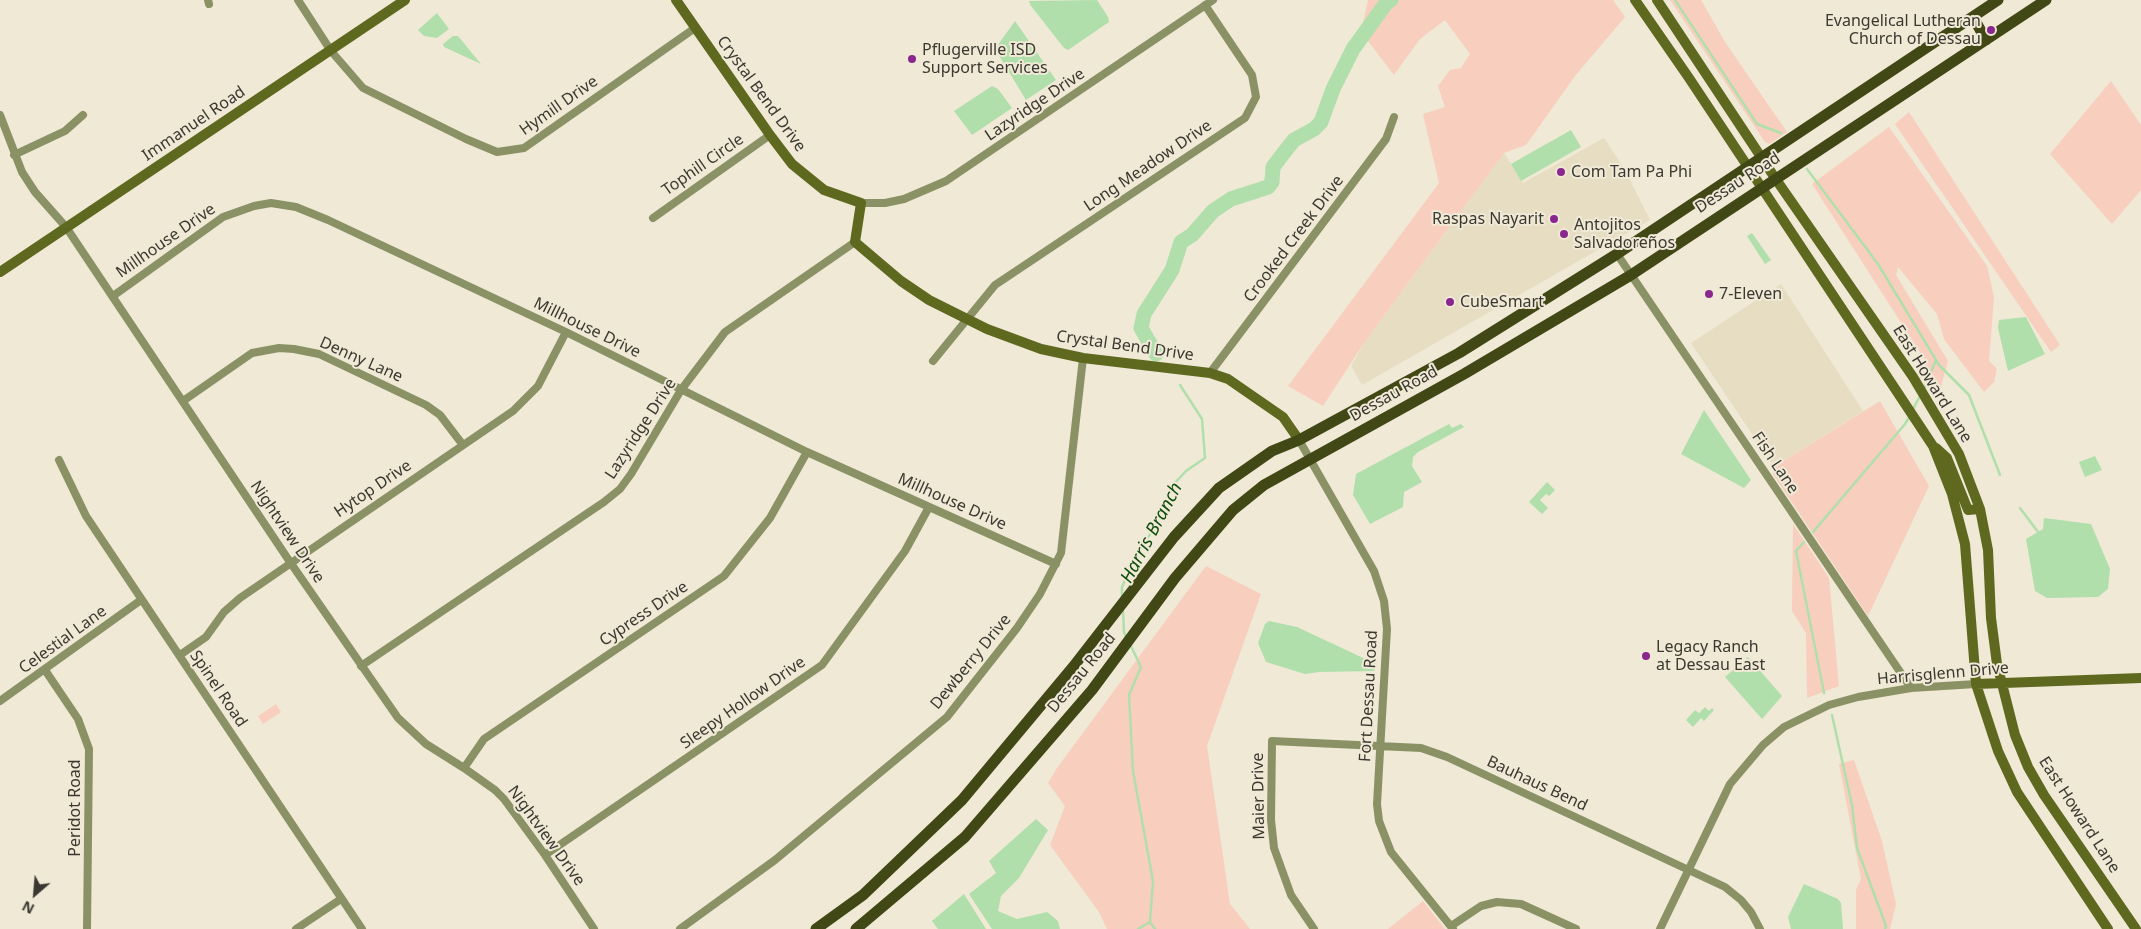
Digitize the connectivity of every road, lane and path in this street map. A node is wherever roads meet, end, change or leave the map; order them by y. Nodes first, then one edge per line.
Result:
1 (298, 0) edge
2 (405, 0) edge
3 (676, 0) edge
4 (1212, 0) edge
5 (1635, 0) edge
6 (1657, 0) edge
7 (1998, 0) edge
8 (2046, 0) edge
9 (1205, 5) junction
10 (1972, 17) junction
11 (696, 28) junction
12 (1986, 40) junction
13 (331, 51) junction
14 (0, 115) edge
15 (83, 116) dead end
16 (1394, 117) dead end
17 (770, 136) junction
18 (14, 155) junction
19 (1762, 158) junction
20 (1748, 168) junction
21 (1775, 178) junction
22 (1761, 187) junction
23 (861, 203) junction
24 (653, 218) dead end
25 (66, 227) junction
26 (855, 242) junction
27 (1617, 254) junction
28 (0, 272) edge
29 (1631, 275) junction
30 (113, 296) junction
31 (966, 319) junction
32 (566, 332) junction
33 (1083, 358) junction
34 (933, 361) dead end
35 (1210, 374) junction
36 (681, 390) junction
37 (183, 401) junction
38 (1299, 440) junction
39 (463, 444) junction
40 (1934, 446) junction
41 (807, 452) junction
42 (1310, 459) junction
43 (59, 460) dead end
44 (929, 507) junction
45 (1980, 509) junction
46 (290, 562) junction
47 (1056, 564) junction
48 (141, 600) junction
49 (180, 656) junction
50 (361, 666) junction
51 (45, 670) junction
52 (2141, 678) edge
53 (2001, 683) junction
54 (1976, 684) junction
55 (1911, 688) junction
56 (0, 701) edge
57 (1272, 741) joint
58 (1381, 746) junction
59 (464, 768) junction
60 (545, 855) junction
61 (1687, 870) junction
62 (341, 899) junction
63 (1452, 928) edge
64 (87, 929) edge
65 (296, 929) edge
66 (362, 929) edge
67 (594, 929) edge
68 (680, 929) edge
69 (816, 929) edge
70 (856, 929) edge
71 (1314, 929) edge
72 (1576, 929) edge
73 (1660, 929) edge
74 (1760, 929) edge
75 (2108, 929) edge
76 (2136, 929) edge

1 - 13 street, Hymill Drive
2 - 13 main road, Immanuel Road
3 - 11 main road, Crystal Bend Drive
4 - 9 street, Lazyridge Drive
5 - 20 main road, East Howard Lane
6 - 19 main road, East Howard Lane
7 - 10 main road, Dessau Road
8 - 12 main road, Dessau Road
9 - 23 street, Lazyridge Drive
9 - 31 street, Long Meadow Drive
10 - 12 main road
10 - 19 main road, Dessau Road
11 - 13 street, Hymill Drive
11 - 17 main road, Crystal Bend Drive
12 - 21 main road, Dessau Road
13 - 25 main road, Immanuel Road
14 - 18 street, Nightview Drive
15 - 18 street
16 - 35 street, Crooked Creek Drive
17 - 23 main road, Crystal Bend Drive
17 - 24 street, Tophill Circle
18 - 25 street, Nightview Drive
19 - 20 main road, Dessau Road
19 - 21 main road, East Howard Lane
20 - 22 main road, East Howard Lane
20 - 27 main road, Dessau Road
21 - 22 main road, Dessau Road
21 - 45 main road, East Howard Lane
22 - 29 main road, Dessau Road
22 - 40 main road, East Howard Lane
23 - 26 main road
25 - 28 main road, Immanuel Road
25 - 30 street, Nightview Drive
26 - 31 main road, Crystal Bend Drive
26 - 36 street, Lazyridge Drive
27 - 29 street, Fish Lane
27 - 38 main road, Dessau Road
29 - 42 main road, Dessau Road
29 - 55 street, Fish Lane
30 - 32 street, Millhouse Drive
30 - 37 street, Nightview Drive
31 - 33 main road, Crystal Bend Drive
31 - 34 street, Long Meadow Drive
32 - 36 street, Millhouse Drive
32 - 39 street, Hytop Drive
33 - 35 main road, Crystal Bend Drive
33 - 47 street, Dewberry Drive
35 - 38 main road, Crystal Bend Drive
36 - 41 street, Millhouse Drive
36 - 50 street, Lazyridge Drive
37 - 39 street, Denny Lane
37 - 46 street, Nightview Drive
38 - 42 street, Fort Dessau Road
38 - 69 main road, Dessau Road
39 - 46 street, Hytop Drive
40 - 45 main road
40 - 54 main road, East Howard Lane
41 - 44 street, Millhouse Drive
41 - 59 street, Cypress Drive
42 - 58 street, Fort Dessau Road
42 - 70 main road, Dessau Road
43 - 48 street, Spinel Road
44 - 47 street, Millhouse Drive
44 - 60 street, Sleepy Hollow Drive
45 - 53 main road, East Howard Lane
46 - 49 street, Hytop Drive
46 - 50 street, Nightview Drive
47 - 68 street, Dewberry Drive
48 - 49 street, Spinel Road
48 - 51 street, Celestial Lane
49 - 62 street, Spinel Road
50 - 59 street, Nightview Drive
51 - 56 street, Celestial Lane
51 - 64 street, Peridot Road
52 - 53 main road, Harrisglenn Drive
53 - 54 main road, Harrisglenn Drive
53 - 76 main road, East Howard Lane
54 - 55 street, Harrisglenn Drive
54 - 75 main road, East Howard Lane
55 - 61 street, Harrisglenn Drive
57 - 58 street, Bauhaus Bend
57 - 71 street, Maier Drive
58 - 61 street, Bauhaus Bend
58 - 63 street, Fort Dessau Road
59 - 60 street, Nightview Drive
60 - 67 street, Nightview Drive
61 - 73 street, Harrisglenn Drive
61 - 74 street, Bauhaus Bend
62 - 65 street
62 - 66 street, Spinel Road
63 - 72 street

